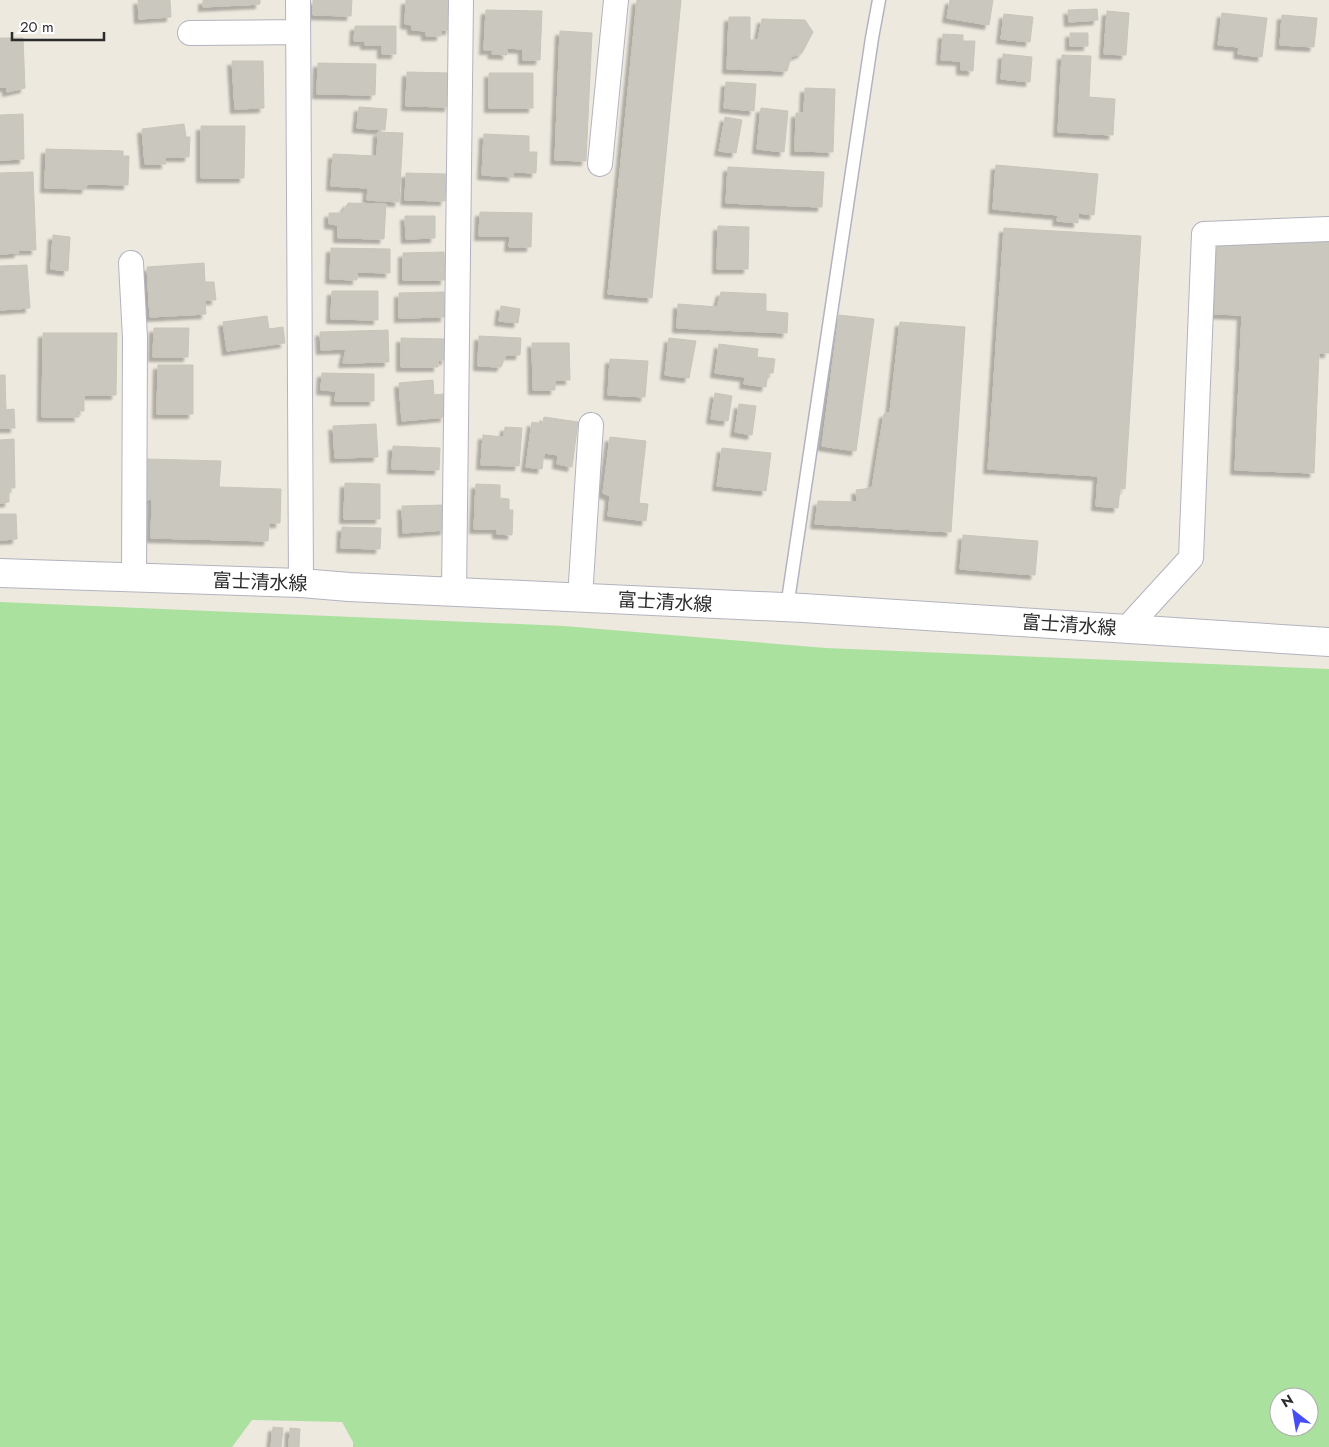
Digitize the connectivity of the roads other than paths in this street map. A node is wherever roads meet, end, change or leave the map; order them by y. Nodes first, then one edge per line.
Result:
1 (298, 0) edge
2 (461, 0) edge
3 (616, 0) edge
4 (879, 0) edge
5 (298, 32) junction
6 (190, 33) dead end
7 (600, 164) dead end
8 (1329, 229) edge
9 (131, 263) dead end
10 (591, 425) dead end
11 (0, 573) edge
12 (134, 578) junction
13 (302, 583) junction
14 (454, 592) junction
15 (580, 598) junction
16 (787, 607) junction
17 (1127, 628) junction
18 (1329, 642) edge

1 - 5 street
2 - 14 street
3 - 7 street
4 - 16 lane
5 - 6 street
5 - 13 street
8 - 17 street
9 - 12 street
10 - 15 street
11 - 12 main road, 富士清水線
12 - 13 main road, 富士清水線
13 - 14 main road, 富士清水線
14 - 15 main road, 富士清水線
15 - 16 main road, 富士清水線
16 - 17 main road, 富士清水線
17 - 18 main road, 富士清水線

